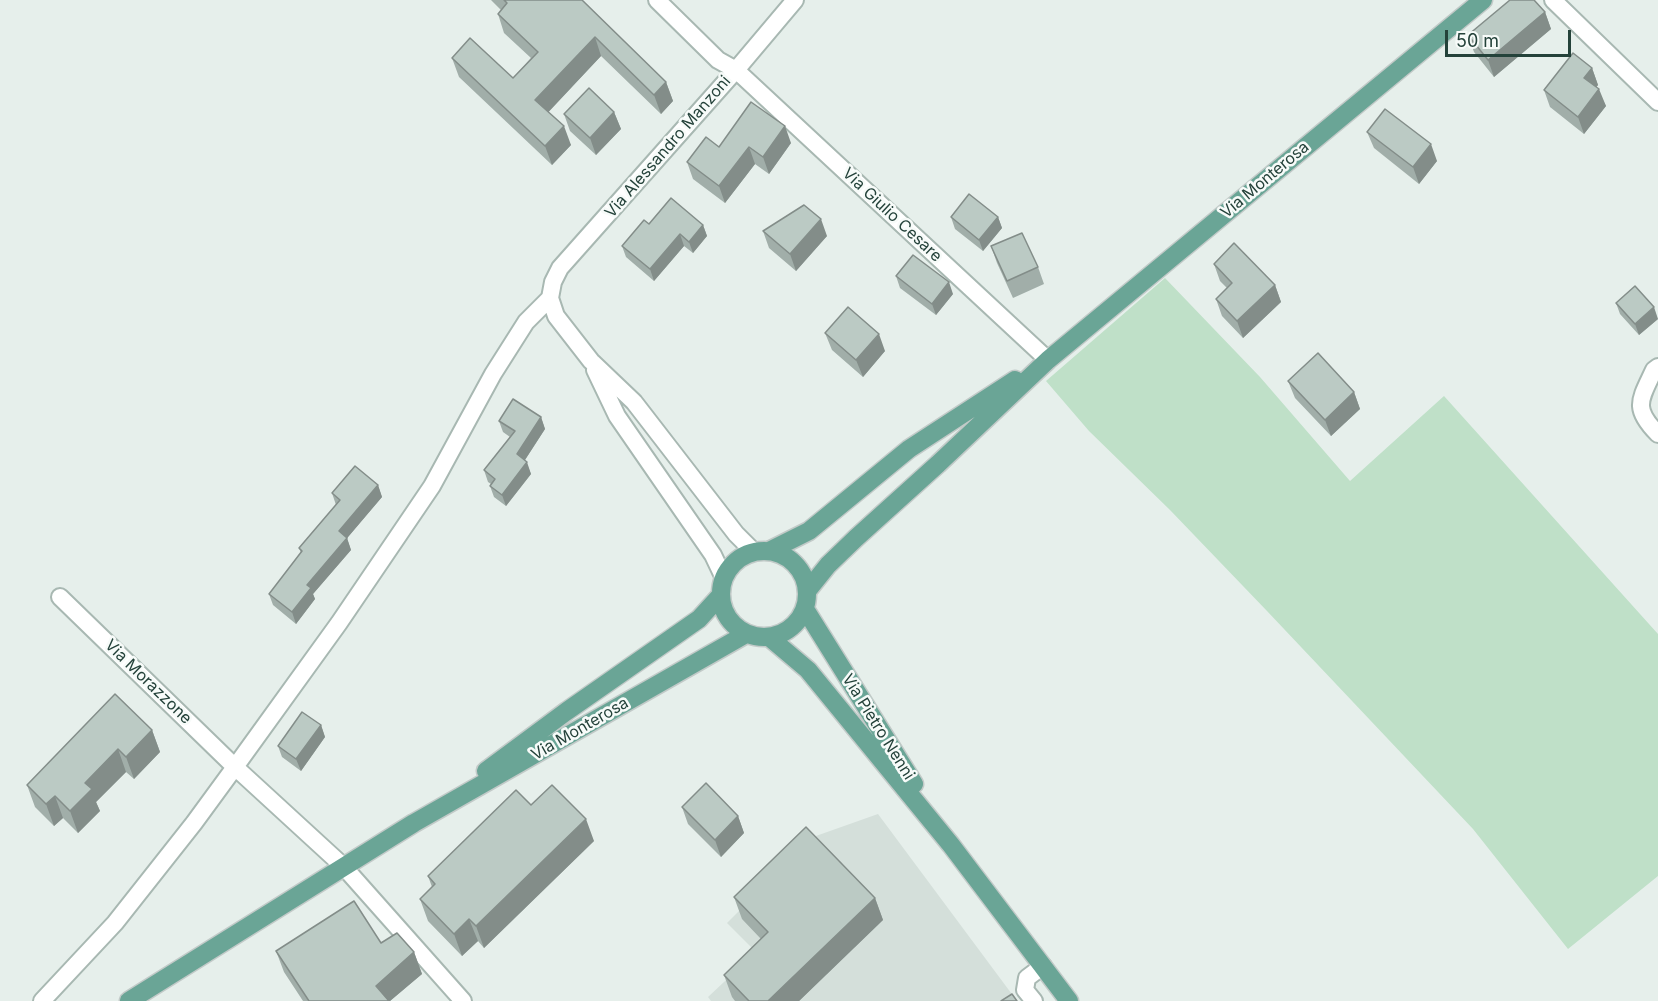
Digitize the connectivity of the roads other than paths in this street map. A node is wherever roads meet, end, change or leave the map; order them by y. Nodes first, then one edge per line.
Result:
1 (657, 0) edge
2 (795, 0) edge
3 (1483, 0) edge
4 (1553, 0) edge
5 (736, 70) junction
6 (1658, 102) edge
7 (550, 298) junction
8 (1048, 360) junction
9 (591, 361) junction
10 (1658, 367) edge
11 (1658, 434) edge
12 (762, 551) junction
13 (723, 576) junction
14 (808, 590) junction
15 (720, 596) junction
16 (60, 597) dead end
17 (805, 609) junction
18 (746, 634) junction
19 (769, 637) junction
20 (235, 766) junction
21 (414, 823) junction
22 (951, 845) junction
23 (344, 867) junction
24 (1043, 966) junction
25 (42, 1001) edge
26 (129, 1001) edge
27 (463, 1001) edge
28 (1034, 1001) edge
29 (1069, 1001) edge

1 - 5 street, Via Giulio Cesare
2 - 5 street, Via Alessandro Manzoni
3 - 8 main road, Via Monterosa
4 - 6 street
5 - 7 street, Via Alessandro Manzoni
5 - 8 street, Via Giulio Cesare
7 - 9 street
7 - 20 street
8 - 12 main road, Via Monterosa
8 - 14 main road, Via Monterosa
9 - 12 street
9 - 13 street
10 - 11 street
12 - 13 main road
12 - 14 main road
13 - 15 main road
14 - 17 main road
15 - 18 main road
15 - 21 main road, Via Monterosa
16 - 20 street, Via Morazzone
17 - 19 main road
17 - 22 main road, Via Pietro Nenni
18 - 19 main road
18 - 21 main road, Via Monterosa
19 - 22 main road, Via Pietro Nenni
20 - 23 street, Via Morazzone
20 - 25 street
21 - 23 main road, Via Monterosa
22 - 24 main road, Via Pietro Nenni
23 - 26 main road, Via Monterosa
23 - 27 street, Via Morazzone
24 - 28 street
24 - 29 main road, Via Pietro Nenni

